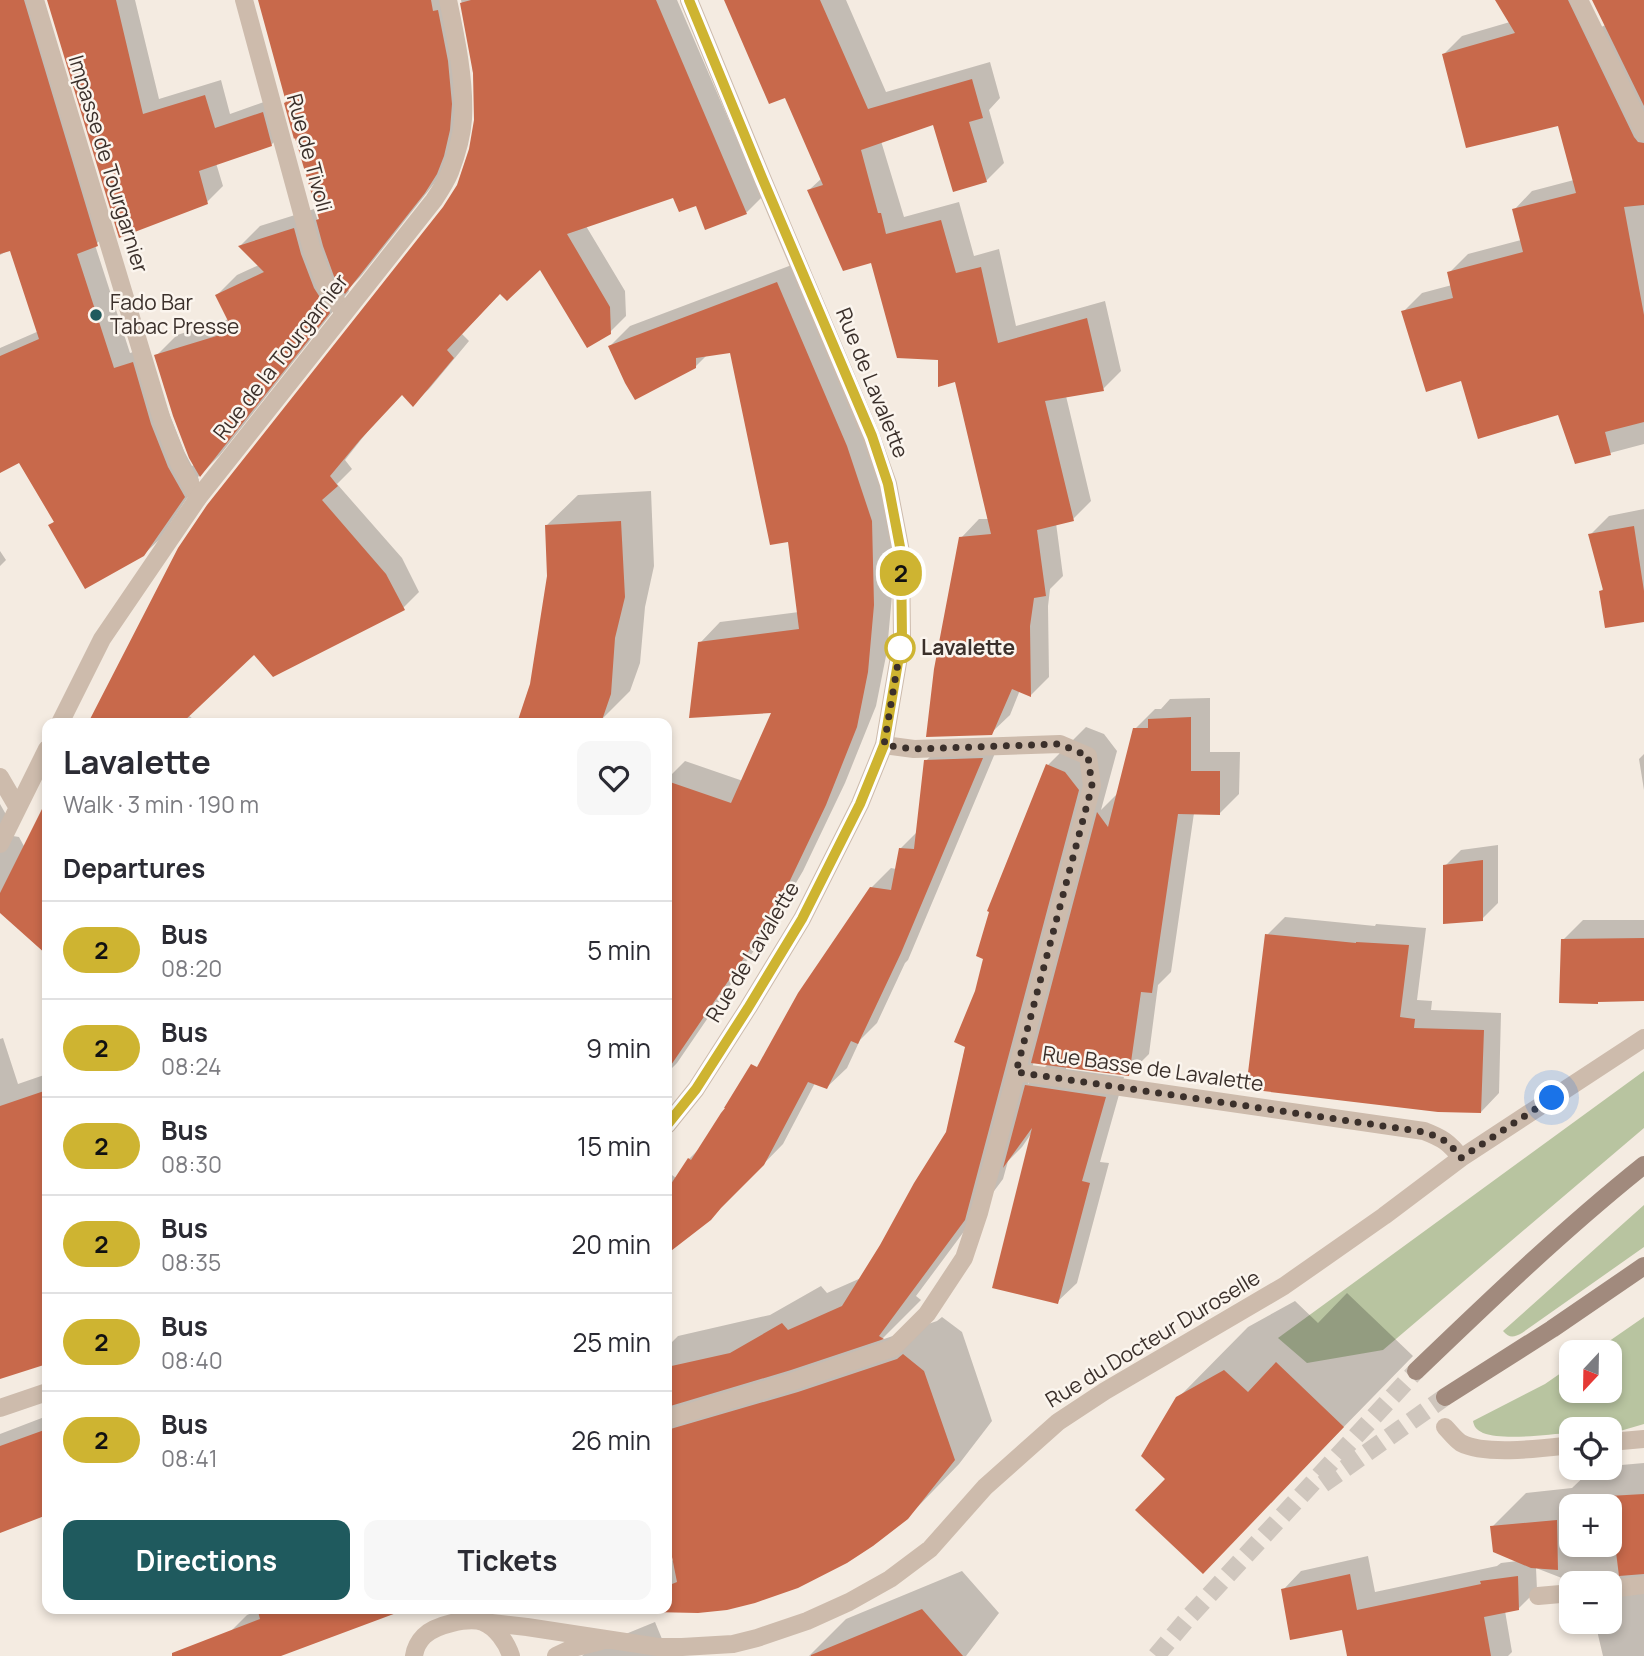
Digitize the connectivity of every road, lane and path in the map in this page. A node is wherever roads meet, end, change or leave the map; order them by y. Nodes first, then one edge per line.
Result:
1 (35, 0) edge
2 (244, 0) edge
3 (448, 0) edge
4 (689, 0) edge
5 (1579, 0) edge
6 (1644, 132) edge
7 (344, 313) junction
8 (198, 498) junction
9 (62, 718) edge
10 (884, 745) junction
11 (42, 759) edge
12 (0, 777) edge
13 (18, 808) junction
14 (0, 844) edge
15 (1644, 1038) edge
16 (1016, 1072) junction
17 (672, 1119) edge
18 (1461, 1158) junction
19 (1644, 1165) edge
20 (1644, 1266) edge
21 (1416, 1371) tunnel mouth
22 (42, 1394) edge
23 (1445, 1397) tunnel mouth
24 (0, 1408) edge
25 (672, 1418) edge
26 (1445, 1427) dead end
27 (1644, 1439) edge
28 (1622, 1441) edge
29 (1559, 1446) edge
30 (1644, 1585) edge
31 (1622, 1588) edge
32 (1559, 1594) edge
33 (1538, 1596) dead end
34 (483, 1622) junction
35 (608, 1639) junction
36 (410, 1654) edge
37 (510, 1656) edge
38 (556, 1656) edge

1 - 8 street, Impasse de Tourgarnier
2 - 7 street, Rue de Tivoli
3 - 7 street, Rue de la Tourgarnier
4 - 10 street, Rue de Lavalette
5 - 6 street
7 - 8 street, Rue de la Tourgarnier
8 - 9 street, Rue de la Tourgarnier
10 - 16 street, Rue Basse de Lavalette
10 - 17 street, Rue de Lavalette
11 - 13 street
12 - 13 street
13 - 14 street
15 - 18 street
16 - 18 street, Rue Basse de Lavalette
16 - 25 street
18 - 35 street, Rue du Docteur Duroselle
19 - 21 main road
20 - 23 main road
22 - 24 street
26 - 29 street
27 - 28 street
30 - 31 street
32 - 33 street
34 - 35 street, Rue du Docteur Duroselle
34 - 36 street, Rue du Docteur Duroselle
34 - 37 street
35 - 38 street, Rue du Docteur Duroselle

